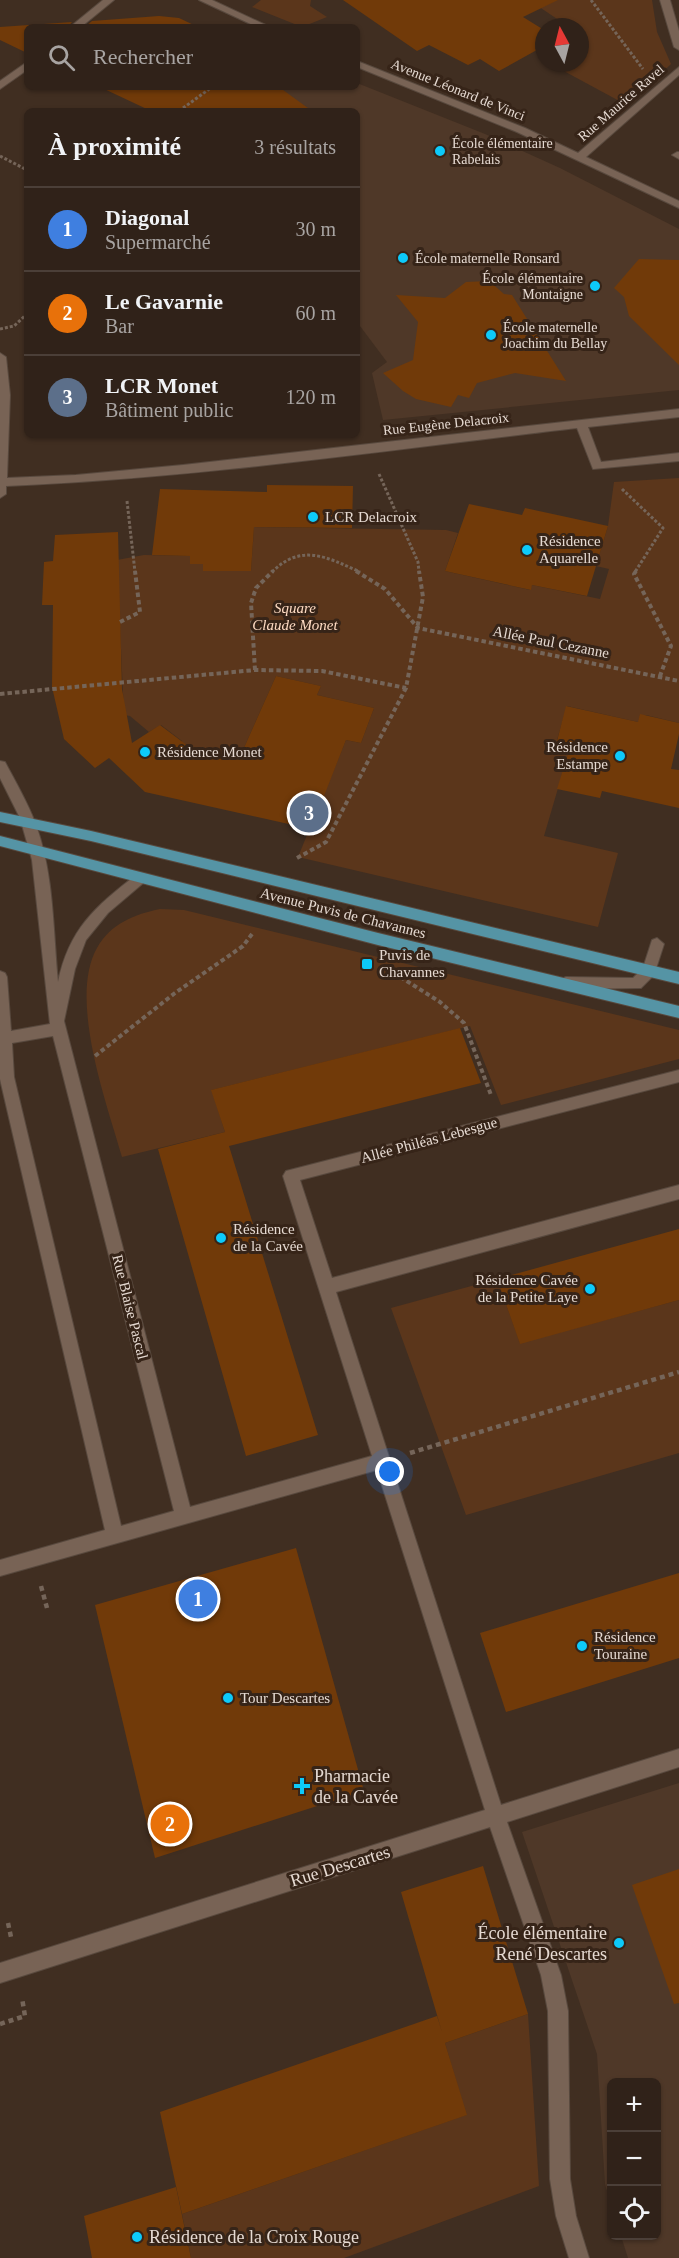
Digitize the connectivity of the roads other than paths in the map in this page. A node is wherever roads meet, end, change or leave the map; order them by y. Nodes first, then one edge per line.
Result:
1 (109, 0) edge
2 (204, 0) edge
3 (665, 0) edge
4 (79, 24) edge
5 (259, 24) edge
6 (679, 47) edge
7 (360, 65) edge
8 (24, 67) edge
9 (679, 70) edge
10 (0, 86) edge
11 (580, 157) junction
12 (679, 205) edge
13 (0, 357) edge
14 (679, 413) edge
15 (581, 424) junction
16 (679, 457) edge
17 (1, 482) edge
18 (0, 494) edge
19 (0, 766) edge
20 (0, 817) edge
21 (28, 822) junction
22 (0, 841) edge
23 (37, 851) junction
24 (141, 879) junction
25 (657, 944) dead end
26 (649, 971) junction
27 (0, 976) edge
28 (679, 978) edge
29 (558, 983) junction
30 (679, 1012) edge
31 (58, 1029) junction
32 (3, 1039) junction
33 (679, 1076) edge
34 (679, 1192) edge
35 (326, 1287) junction
36 (382, 1461) junction
37 (184, 1517) junction
38 (116, 1536) junction
39 (0, 1568) edge
40 (679, 1758) edge
41 (496, 1817) junction
42 (0, 1973) edge
43 (579, 2258) edge

1 - 4 street
2 - 5 street
3 - 6 street
7 - 11 street, Avenue Léonard de Vinci
8 - 10 street
9 - 11 street, Rue Maurice Ravel
11 - 12 street, Avenue Léonard de Vinci
13 - 17 street
14 - 15 street, Rue Eugène Delacroix
15 - 16 street
15 - 17 street, Rue Eugène Delacroix
17 - 18 street
19 - 21 street, Rue Blaise Pascal
20 - 21 main road, Avenue Puvis de Chavannes
21 - 23 street, Rue Blaise Pascal
21 - 26 main road, Avenue Puvis de Chavannes
22 - 23 main road, Avenue Puvis de Chavannes
23 - 24 main road, Avenue Puvis de Chavannes
23 - 31 street, Rue Blaise Pascal
24 - 29 main road, Avenue Puvis de Chavannes
24 - 31 street, Rue Blaise Pascal
25 - 26 street
26 - 28 main road, Avenue Puvis de Chavannes
26 - 29 street
27 - 32 street
29 - 30 main road, Avenue Puvis de Chavannes
31 - 32 street
31 - 37 street, Rue Blaise Pascal
32 - 38 street
33 - 35 street, Allée Philéas Lebesgue
34 - 35 street
35 - 36 street, Allée Philéas Lebesgue
36 - 37 street
36 - 41 street, Allée Philéas Lebesgue
37 - 38 street
38 - 39 street
40 - 41 street, Rue Descartes
41 - 42 street, Rue Descartes
41 - 43 street, Allée Philéas Lebesgue

